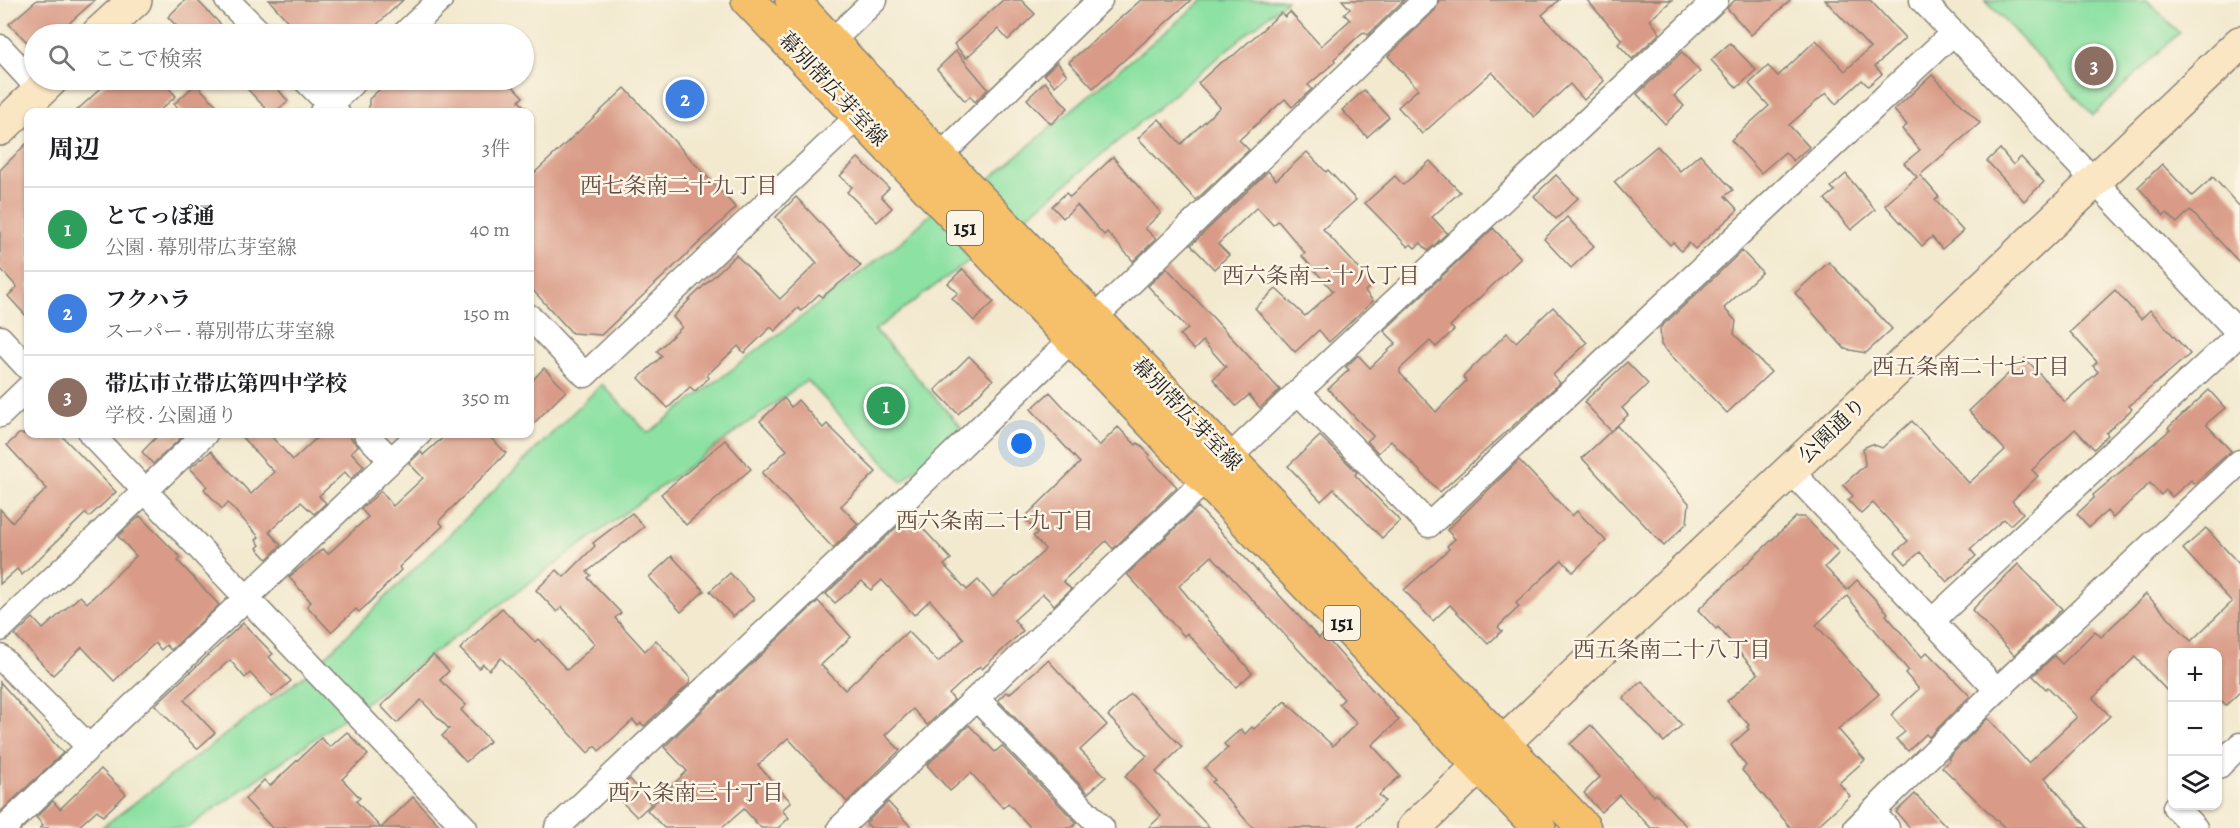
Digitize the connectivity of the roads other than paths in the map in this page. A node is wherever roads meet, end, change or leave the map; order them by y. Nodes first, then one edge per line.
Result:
1 (135, 0) edge
2 (227, 0) edge
3 (440, 0) edge
4 (748, 0) edge
5 (792, 0) edge
6 (875, 0) edge
7 (1100, 0) edge
8 (1425, 0) edge
9 (1716, 0) edge
10 (1922, 0) edge
11 (109, 24) edge
12 (251, 24) edge
13 (415, 24) edge
14 (1953, 33) junction
15 (831, 42) junction
16 (2240, 43) edge
17 (0, 47) edge
18 (24, 67) edge
19 (41, 90) edge
20 (313, 90) edge
21 (347, 90) edge
22 (870, 105) junction
23 (327, 108) edge
24 (331, 108) edge
25 (0, 129) edge
26 (939, 157) junction
27 (2096, 180) junction
28 (1094, 317) junction
29 (534, 325) edge
30 (2240, 334) edge
31 (0, 338) edge
32 (1071, 340) junction
33 (24, 364) edge
34 (24, 392) edge
35 (1298, 392) junction
36 (0, 415) edge
37 (95, 438) edge
38 (201, 438) edge
39 (370, 438) edge
40 (416, 438) edge
41 (1229, 458) junction
42 (391, 460) junction
43 (2240, 462) edge
44 (1790, 470) junction
45 (1206, 480) junction
46 (145, 490) junction
47 (247, 597) junction
48 (1932, 621) junction
49 (0, 629) edge
50 (0, 657) edge
51 (1997, 690) junction
52 (977, 699) junction
53 (1503, 743) junction
54 (2240, 746) edge
55 (89, 747) junction
56 (2222, 762) edge
57 (1479, 766) junction
58 (2178, 810) edge
59 (1872, 823) edge
60 (4, 828) edge
61 (465, 828) edge
62 (557, 828) edge
63 (840, 828) edge
64 (1102, 828) edge
65 (1414, 828) edge
66 (1539, 828) edge
67 (1584, 828) edge
68 (2195, 828) edge

1 - 11 street
2 - 12 street
3 - 13 street
4 - 22 main road, 幕別帯広芽室線 / 151
5 - 15 main road, 幕別帯広芽室線 / 151
6 - 15 street
7 - 26 street
8 - 28 street
9 - 35 street
10 - 14 street
14 - 27 street
14 - 35 street
15 - 22 main road, 幕別帯広芽室線 / 151
16 - 27 street, 公園通り
17 - 18 street
19 - 25 street
20 - 23 street
21 - 24 street
22 - 26 main road, 幕別帯広芽室線 / 151
22 - 29 street
22 - 32 main road, 幕別帯広芽室線 / 151
26 - 28 main road, 幕別帯広芽室線 / 151
27 - 30 street
27 - 44 street, 公園通り
28 - 32 street
28 - 41 main road, 幕別帯広芽室線 / 151
30 - 48 street
31 - 33 street
32 - 45 main road, 幕別帯広芽室線 / 151
32 - 62 street
34 - 36 street
35 - 41 street
37 - 46 street
38 - 46 street
39 - 42 street
40 - 42 street
41 - 45 street
41 - 53 main road, 幕別帯広芽室線 / 151
42 - 47 street
43 - 51 street
44 - 48 street
44 - 53 street, 公園通り
45 - 52 street
45 - 57 main road, 幕別帯広芽室線 / 151
46 - 47 street
46 - 49 street
47 - 55 street
47 - 61 street
48 - 51 street
50 - 55 street
51 - 59 street
52 - 63 street
52 - 64 street
53 - 57 street, 公園通り
53 - 67 main road, 幕別帯広芽室線 / 151
54 - 56 street
55 - 60 street
57 - 65 street, 公園通り
57 - 66 main road, 幕別帯広芽室線 / 151
58 - 68 street

